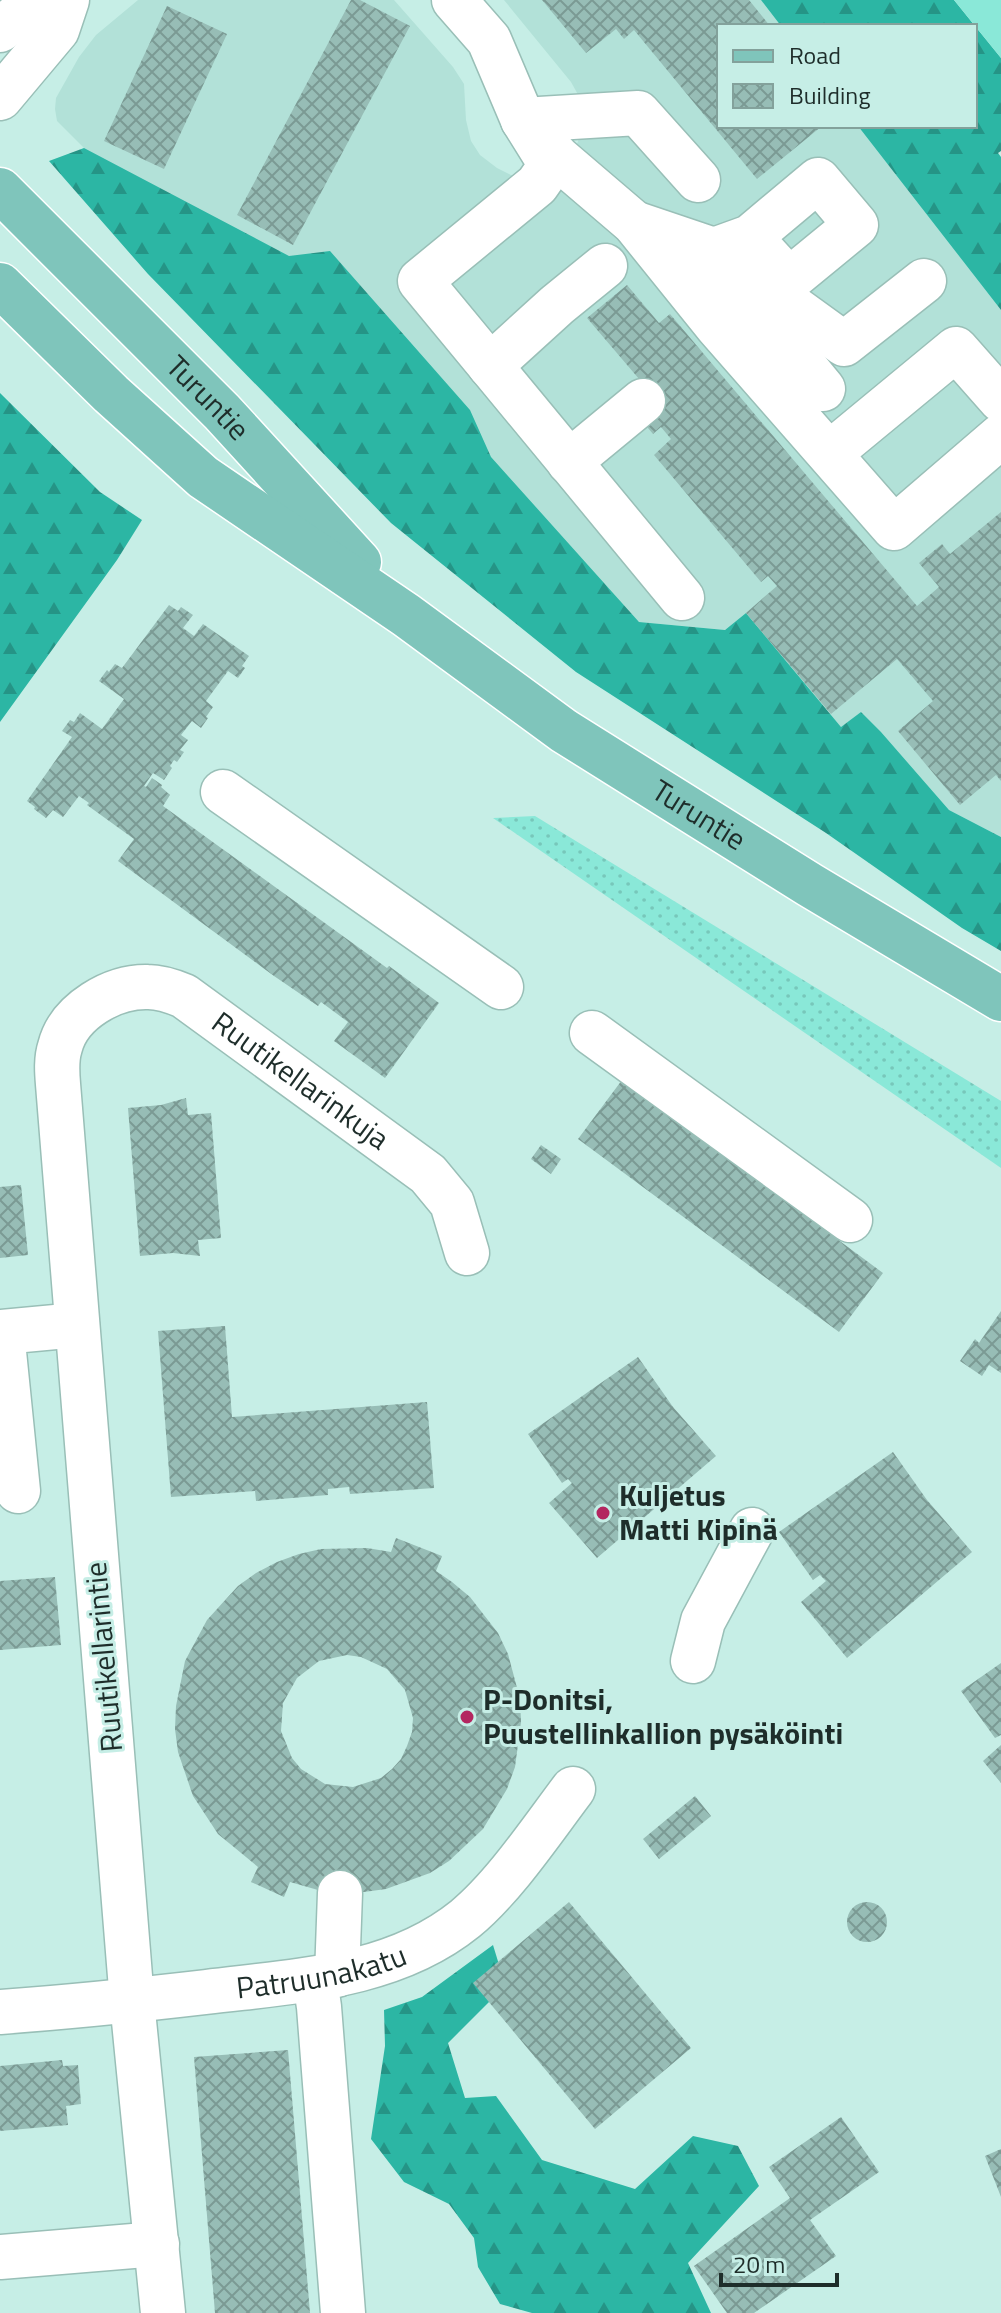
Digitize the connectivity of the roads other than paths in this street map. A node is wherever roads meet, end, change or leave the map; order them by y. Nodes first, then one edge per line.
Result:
1 (43, 0) edge
2 (67, 0) edge
3 (454, 0) edge
4 (0, 30) edge
5 (0, 98) edge
6 (523, 120) junction
7 (698, 180) dead end
8 (0, 190) edge
9 (634, 223) junction
10 (605, 266) dead end
11 (924, 281) dead end
12 (0, 285) edge
13 (490, 366) junction
14 (823, 389) dead end
15 (1001, 400) edge
16 (643, 401) dead end
17 (1001, 436) edge
18 (830, 453) junction
19 (569, 462) junction
20 (682, 598) dead end
21 (406, 615) junction
22 (223, 792) dead end
23 (501, 987) dead end
24 (1001, 999) edge
25 (87, 1009) joint
26 (592, 1033) dead end
27 (850, 1220) dead end
28 (467, 1253) dead end
29 (77, 1325) junction
30 (18, 1491) dead end
31 (752, 1530) dead end
32 (693, 1661) dead end
33 (573, 1789) dead end
34 (340, 1893) dead end
35 (326, 1977) junction
36 (132, 2001) junction
37 (0, 2012) edge
38 (157, 2244) junction
39 (0, 2257) edge
40 (163, 2313) edge
41 (343, 2313) edge

1 - 4 street
2 - 5 street
3 - 6 street
6 - 7 street
6 - 9 street
6 - 13 street
8 - 21 main road, Turuntie
9 - 11 street
9 - 14 street
9 - 18 street
10 - 13 street
12 - 21 main road, Turuntie
13 - 19 street
15 - 18 street
16 - 19 street
17 - 18 street
19 - 20 street
21 - 24 main road, Turuntie
22 - 23 street
25 - 28 street, Ruutikellarinkuja
25 - 29 street, Ruutikellarintie
26 - 27 street
29 - 30 street
29 - 36 street, Ruutikellarintie
31 - 32 street
33 - 35 street, Patruunakatu
34 - 35 street
35 - 36 street, Patruunakatu
35 - 41 street
36 - 37 street, Patruunakatu
36 - 38 street, Ruutikellarintie
38 - 39 street
38 - 40 street, Ruutikellarintie

